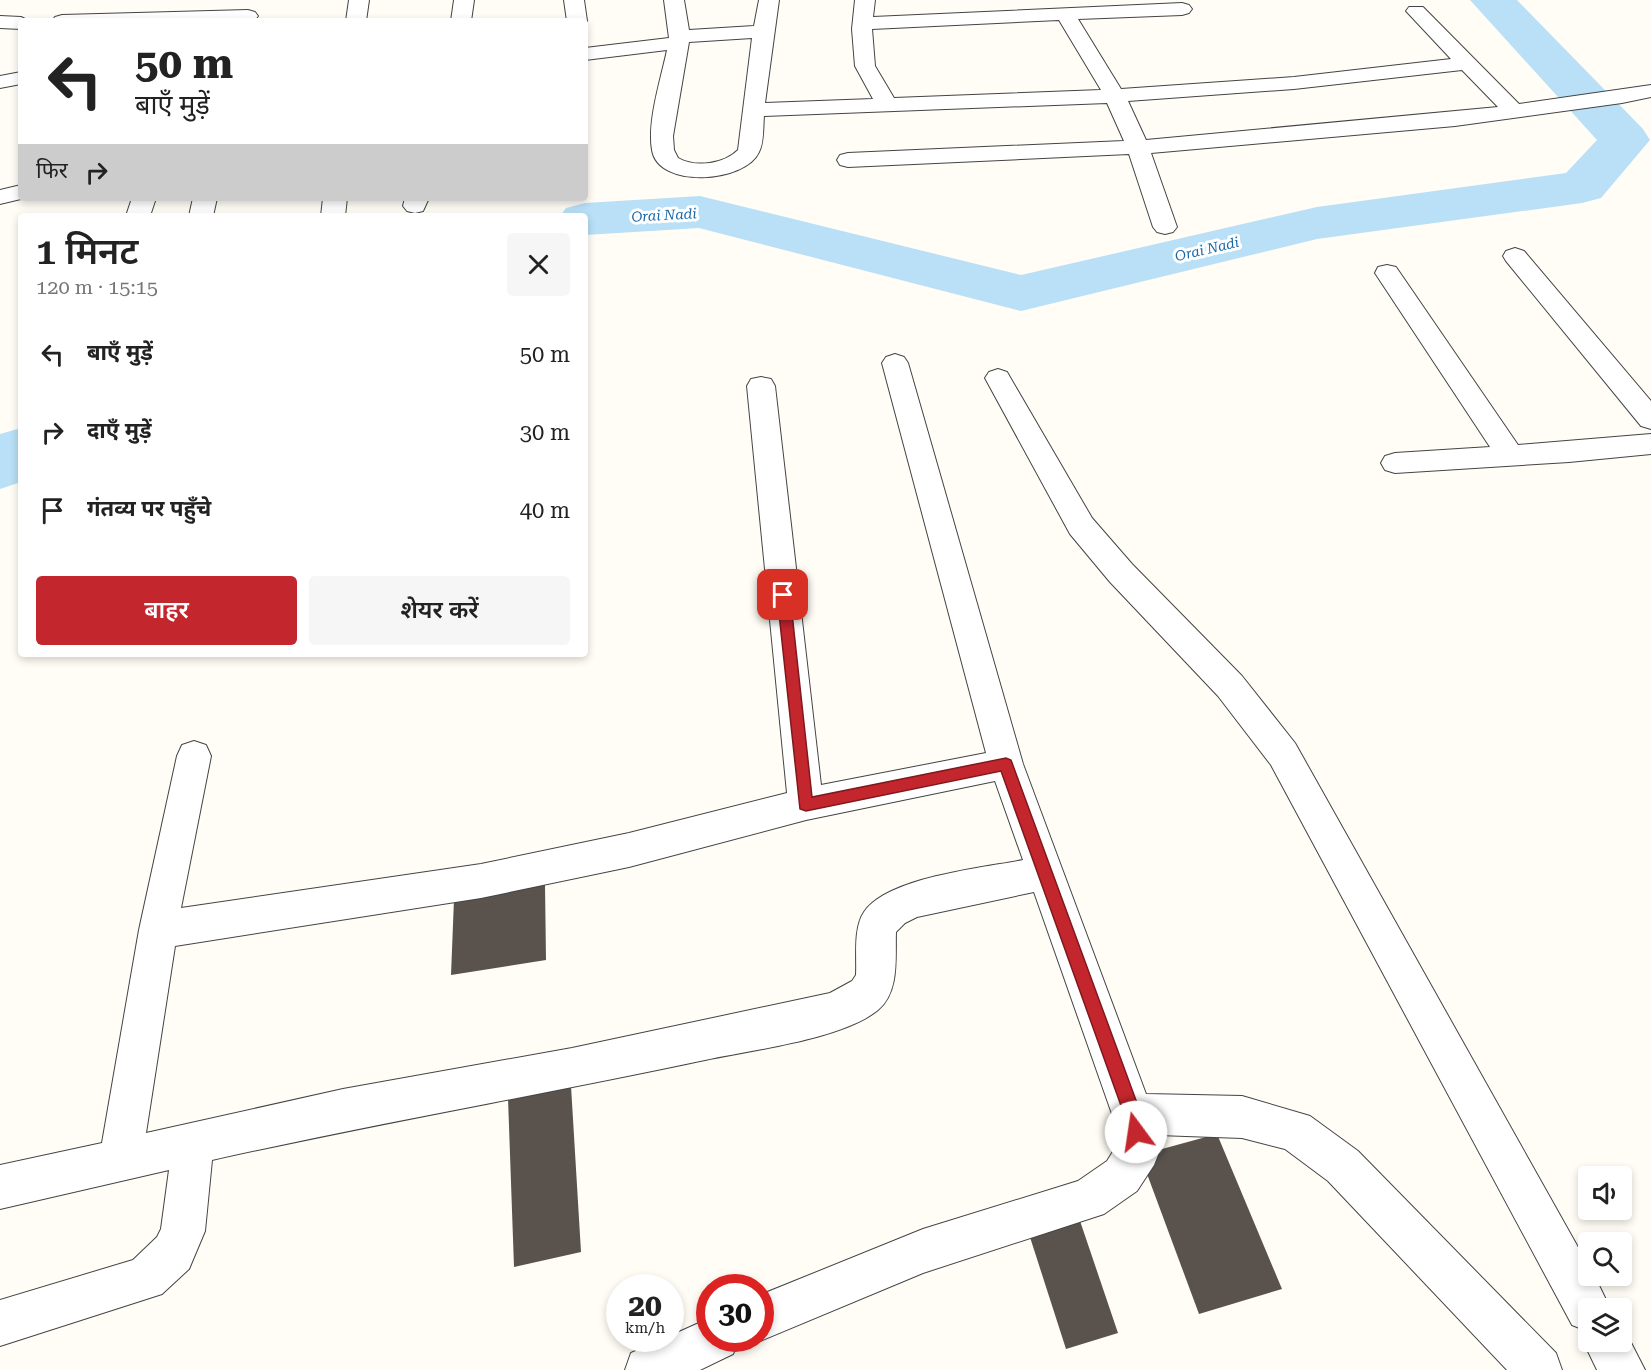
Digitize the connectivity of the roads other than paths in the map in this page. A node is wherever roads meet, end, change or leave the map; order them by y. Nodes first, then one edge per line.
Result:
1 (359, 0) edge
2 (464, 0) edge
3 (574, 0) edge
4 (674, 0) edge
5 (769, 0) edge
6 (865, 0) edge
7 (1087, 6) edge
8 (1182, 9) dead end
9 (967, 10) edge
10 (1416, 11) dead end
11 (249, 12) edge
12 (1064, 13) junction
13 (141, 18) edge
14 (356, 18) edge
15 (461, 18) edge
16 (577, 18) edge
17 (0, 22) edge
18 (18, 23) edge
19 (863, 23) junction
20 (763, 32) junction
21 (679, 39) junction
22 (588, 54) edge
23 (1466, 63) junction
24 (18, 79) edge
25 (0, 82) edge
26 (1651, 91) edge
27 (1115, 96) junction
28 (887, 105) junction
29 (755, 110) junction
30 (1514, 111) junction
31 (1138, 147) junction
32 (848, 160) dead end
33 (18, 193) edge
34 (0, 197) edge
35 (1165, 227) dead end
36 (1515, 255) dead end
37 (1387, 273) dead end
38 (895, 363) dead end
39 (998, 378) dead end
40 (761, 386) dead end
41 (1651, 419) edge
42 (1651, 444) edge
43 (1511, 456) junction
44 (1395, 463) dead end
45 (194, 756) dead end
46 (1006, 764) junction
47 (806, 804) junction
48 (1046, 873) junction
49 (158, 930) junction
50 (1133, 1114) junction
51 (193, 1143) junction
52 (121, 1158) junction
53 (0, 1187) edge
54 (1582, 1298) edge
55 (774, 1312) edge
56 (0, 1323) edge
57 (696, 1348) edge
58 (1612, 1352) edge
59 (648, 1370) edge
60 (1539, 1370) edge
61 (1622, 1370) edge

1 - 14 street
2 - 15 street
3 - 16 street
4 - 21 street
5 - 20 street
6 - 19 street
7 - 8 street
7 - 12 street
9 - 12 street
9 - 19 street
10 - 23 street
11 - 13 street
12 - 27 street
17 - 18 street
19 - 28 street
20 - 21 street
20 - 29 street
21 - 22 street
21 - 29 street
23 - 27 street
23 - 30 street
24 - 25 street
26 - 30 street
27 - 28 street
27 - 31 street
28 - 29 street
30 - 31 street
31 - 32 street
31 - 35 street
33 - 34 street
36 - 41 street
37 - 43 street
38 - 46 street
39 - 54 street
40 - 47 street
42 - 43 street
43 - 44 street
45 - 49 street
46 - 47 street
46 - 48 street
47 - 49 street
48 - 50 street
48 - 51 street
49 - 52 street
50 - 55 street
50 - 60 street
51 - 52 street
51 - 56 street
52 - 53 street
57 - 59 street
58 - 61 street

